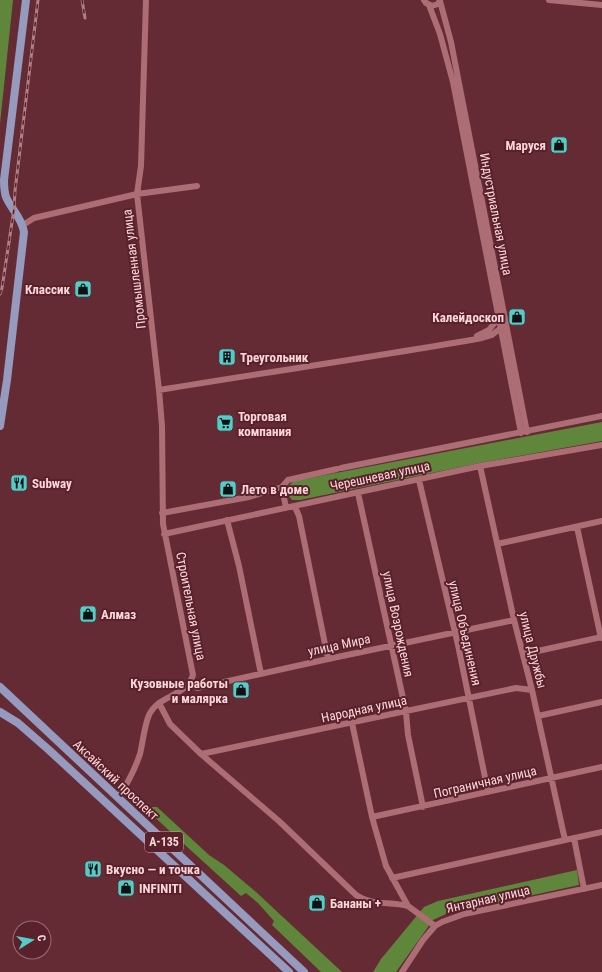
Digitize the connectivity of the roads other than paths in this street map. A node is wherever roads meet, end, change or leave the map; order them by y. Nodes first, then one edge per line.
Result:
1 (26, 0) edge
2 (146, 0) edge
3 (549, 0) edge
4 (440, 1) edge
5 (426, 2) edge
6 (602, 5) edge
7 (462, 113) junction
8 (197, 186) dead end
9 (137, 194) junction
10 (23, 225) junction
11 (484, 227) junction
12 (499, 317) junction
13 (505, 320) junction
14 (501, 329) junction
15 (456, 343) junction
16 (159, 390) junction
17 (602, 416) edge
18 (0, 426) edge
19 (524, 432) junction
20 (602, 445) edge
21 (480, 466) junction
22 (420, 480) junction
23 (282, 487) junction
24 (358, 493) junction
25 (294, 507) junction
26 (286, 508) junction
27 (162, 513) junction
28 (227, 520) junction
29 (602, 522) edge
30 (577, 527) junction
31 (164, 534) junction
32 (498, 544) junction
33 (514, 620) junction
34 (454, 632) junction
35 (601, 638) edge
36 (392, 645) junction
37 (524, 654) junction
38 (328, 659) junction
39 (261, 674) junction
40 (191, 683) junction
41 (0, 687) edge
42 (532, 690) junction
43 (469, 698) junction
44 (602, 702) edge
45 (159, 703) junction
46 (0, 712) edge
47 (406, 712) junction
48 (538, 716) junction
49 (352, 723) junction
50 (201, 754) junction
51 (602, 767) edge
52 (552, 778) junction
53 (488, 792) junction
54 (118, 798) junction
55 (423, 807) junction
56 (372, 818) junction
57 (602, 832) edge
58 (574, 838) junction
59 (565, 840) junction
60 (392, 878) junction
61 (602, 885) edge
62 (584, 888) junction
63 (408, 906) junction
64 (435, 926) junction
65 (289, 972) edge
66 (304, 972) edge
67 (402, 972) edge

1 - 10 main road
2 - 9 street, Промышленная улица
3 - 6 street
4 - 5 street
4 - 7 street, Индустриальная улица
5 - 7 street, Индустриальная улица
7 - 11 street, Индустриальная улица
8 - 9 street
9 - 10 street
9 - 16 street, Промышленная улица
10 - 18 main road
11 - 12 street, Индустриальная улица
11 - 13 street, Индустриальная улица
12 - 14 street, Индустриальная улица
12 - 15 street
13 - 14 street
13 - 19 street, Индустриальная улица
14 - 15 street
14 - 19 street, Индустриальная улица
15 - 16 street
16 - 27 street, Промышленная улица
17 - 19 street
19 - 23 street
20 - 21 street, Черешневая улица
21 - 22 street, Черешневая улица
21 - 32 street, улица Дружбы
22 - 24 street, Черешневая улица
22 - 34 street, улица Объединения
23 - 26 street
23 - 27 street
24 - 25 street, Черешневая улица
24 - 36 street, улица Возрождения
25 - 26 street, Черешневая улица
25 - 38 street
26 - 28 street, Черешневая улица
27 - 31 street, Промышленная улица
28 - 31 street, Черешневая улица
28 - 39 street
29 - 30 street
30 - 32 street
30 - 35 street
31 - 40 street, Строительная улица
32 - 33 street, улица Дружбы
33 - 34 street, улица Мира
33 - 37 street, улица Дружбы
34 - 36 street, улица Мира
34 - 43 street, улица Объединения
35 - 37 street
36 - 38 street, улица Мира
36 - 47 street, улица Возрождения
37 - 42 street, улица Дружбы
38 - 39 street, улица Мира
39 - 40 street, улица Мира
40 - 45 street
41 - 54 main road, Аксайский проспект / А-135
42 - 43 street, Народная улица
42 - 48 street, улица Дружбы
43 - 47 street, Народная улица
43 - 53 street, улица Объединения
44 - 48 street
45 - 50 street
45 - 54 street
46 - 65 main road, Аксайский проспект / А-135
47 - 49 street, Народная улица
47 - 55 street, улица Возрождения
48 - 52 street, улица Дружбы
49 - 50 street, Народная улица
49 - 56 street
50 - 63 street
51 - 52 street, Пограничная улица
52 - 53 street, Пограничная улица
52 - 59 street, улица Дружбы
53 - 55 street, Пограничная улица
54 - 66 main road, Аксайский проспект / А-135
55 - 56 street, Пограничная улица
56 - 60 street
57 - 58 street
58 - 59 street
58 - 62 street
59 - 60 street
60 - 63 street
61 - 62 street, Янтарная улица
62 - 64 street, Янтарная улица
63 - 64 street
64 - 67 street, Янтарная улица

